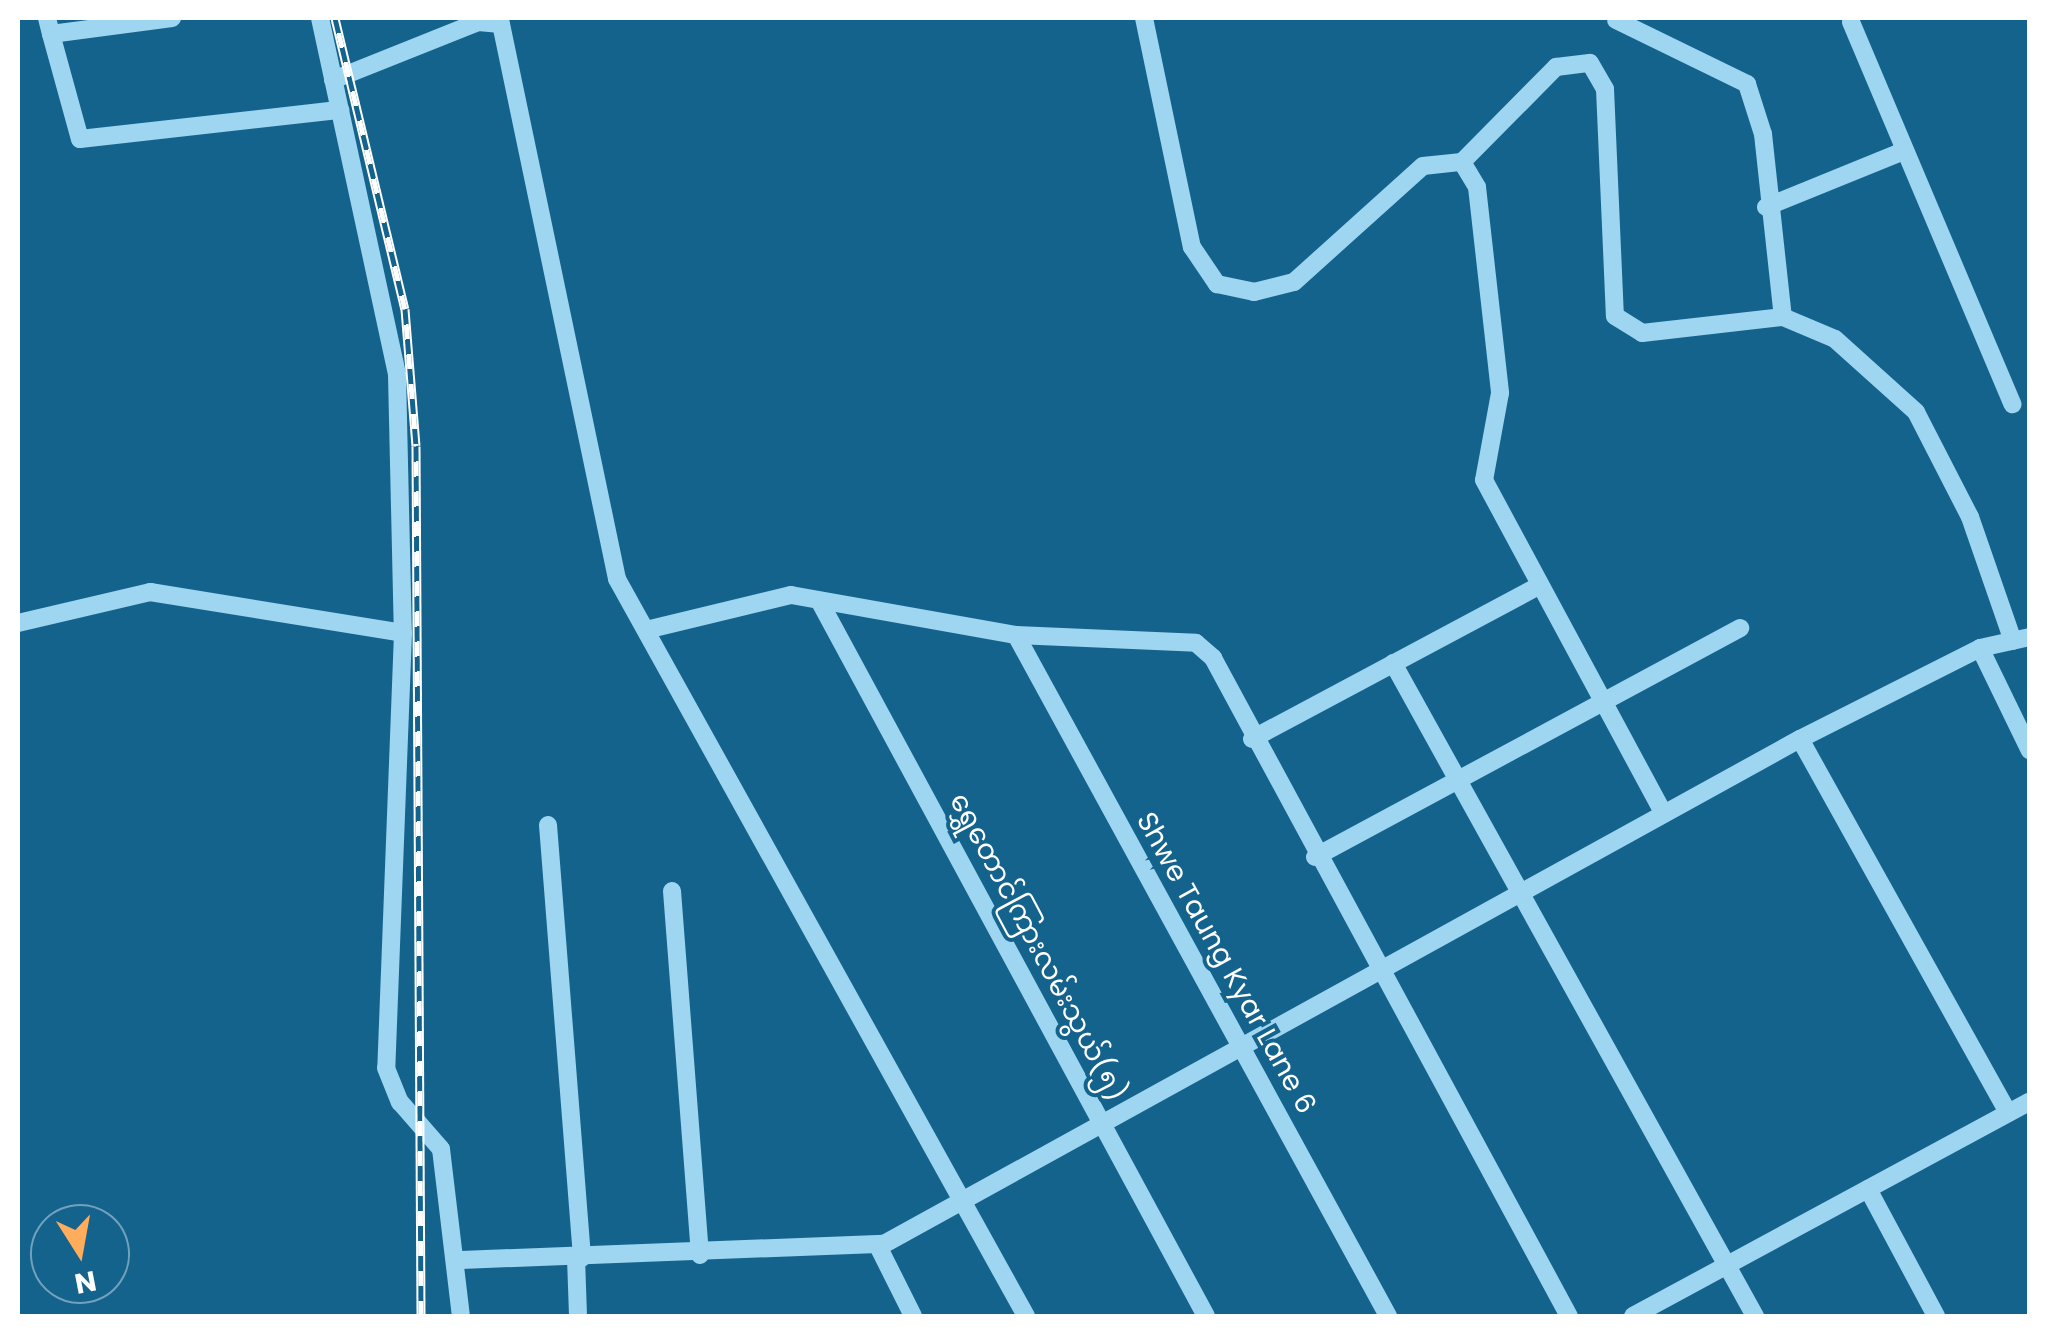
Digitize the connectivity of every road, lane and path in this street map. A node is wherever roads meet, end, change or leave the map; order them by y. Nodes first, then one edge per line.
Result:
1 (172, 18) edge
2 (320, 18) edge
3 (1144, 18) edge
4 (1616, 20) dead end
5 (1851, 22) dead end
6 (49, 26) edge
7 (332, 80) junction
8 (340, 110) junction
9 (1904, 151) junction
10 (1462, 162) junction
11 (1766, 207) junction
12 (1784, 318) junction
13 (2012, 404) dead end
14 (1536, 587) junction
15 (821, 604) junction
16 (18, 624) edge
17 (1740, 628) dead end
18 (646, 630) junction
19 (403, 633) junction
20 (1016, 635) junction
21 (2021, 639) edge
22 (1980, 648) junction
23 (1393, 663) junction
24 (1600, 701) junction
25 (1252, 738) junction
26 (1800, 739) junction
27 (2030, 751) edge
28 (1458, 779) junction
29 (1663, 814) junction
30 (548, 825) dead end
31 (1315, 858) junction
32 (672, 891) dead end
33 (1519, 892) junction
34 (1378, 970) junction
35 (1239, 1047) junction
36 (2030, 1101) edge
37 (2008, 1113) junction
38 (1102, 1123) junction
39 (1868, 1188) junction
40 (964, 1200) junction
41 (878, 1246) junction
42 (700, 1256) junction
43 (579, 1258) junction
44 (461, 1260) junction
45 (1727, 1265) junction
46 (461, 1316) edge
47 (578, 1316) edge
48 (913, 1316) edge
49 (1026, 1316) edge
50 (1206, 1316) edge
51 (1388, 1316) edge
52 (1569, 1316) edge
53 (1633, 1316) edge
54 (1755, 1316) edge
55 (1936, 1316) edge

1 - 6 street
2 - 7 street
3 - 10 street
4 - 11 street
5 - 9 street
6 - 8 street
7 - 8 street
7 - 18 street
8 - 19 street
9 - 11 street
9 - 13 street
10 - 12 street
10 - 14 street
11 - 12 street
12 - 21 street
14 - 23 street
14 - 24 street
15 - 18 street
15 - 20 street
15 - 38 street, ရွှေတောင်ကြားလမ်းသွယ်(၅)
16 - 19 street
17 - 24 street
18 - 40 street
19 - 44 street
20 - 25 street
20 - 35 street, Shwe Taung Kyar Lane 6
21 - 22 street
22 - 26 street
22 - 27 street
23 - 25 street
23 - 28 street
24 - 28 street
24 - 29 street
25 - 31 street
26 - 29 street
26 - 37 street
28 - 31 street
28 - 33 street
29 - 33 street
30 - 43 street
31 - 34 street
32 - 42 street
33 - 34 street
33 - 45 street
34 - 35 street
34 - 52 street
35 - 38 street
35 - 51 street, Shwe Taung Kyar Lane 6
36 - 37 street
37 - 39 street
38 - 40 street
38 - 50 street, ရွှေတောင်ကြားလမ်းသွယ်(၅)
39 - 45 street
39 - 55 street
40 - 41 street
40 - 49 street
41 - 42 street
41 - 48 street
42 - 43 street
43 - 44 street
43 - 47 street
44 - 46 street
45 - 53 street
45 - 54 street

